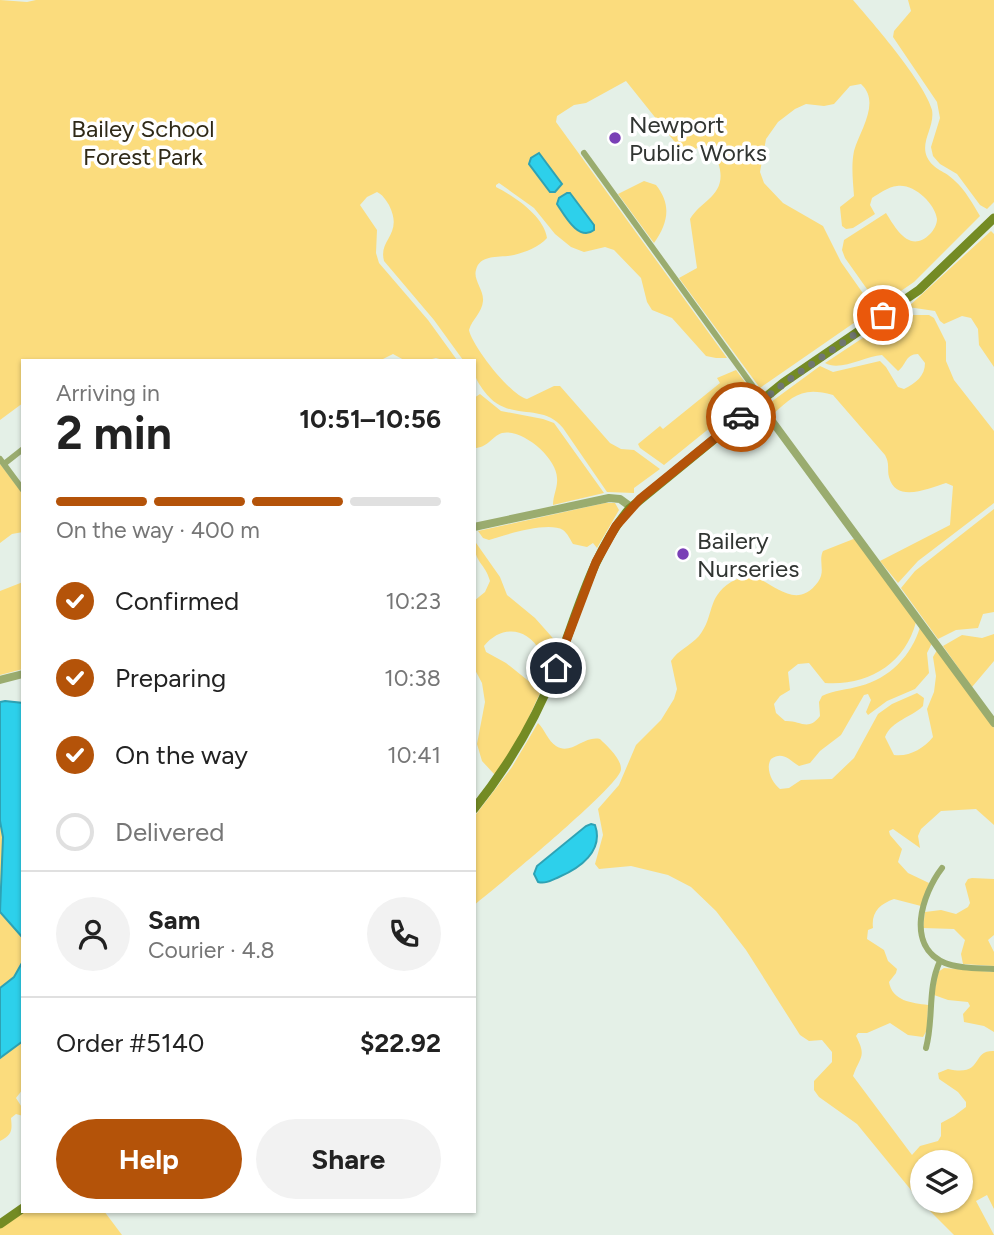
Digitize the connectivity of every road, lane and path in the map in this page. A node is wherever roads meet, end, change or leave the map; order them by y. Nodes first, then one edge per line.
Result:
1 (584, 153) dead end
2 (994, 218) edge
3 (761, 401) junction
4 (21, 450) edge
5 (2, 461) edge
6 (21, 486) edge
7 (631, 507) junction
8 (476, 527) edge
9 (21, 675) edge
10 (0, 680) edge
11 (994, 723) edge
12 (476, 806) edge
13 (942, 868) dead end
14 (940, 961) junction
15 (994, 969) edge
16 (926, 1048) dead end
17 (21, 1209) edge
18 (0, 1224) edge

1 - 3 street
2 - 3 main road
3 - 7 main road
3 - 11 street
4 - 5 street
5 - 6 street
7 - 8 street
7 - 12 main road
9 - 10 street
13 - 14 street
14 - 15 street
14 - 16 street
17 - 18 main road

